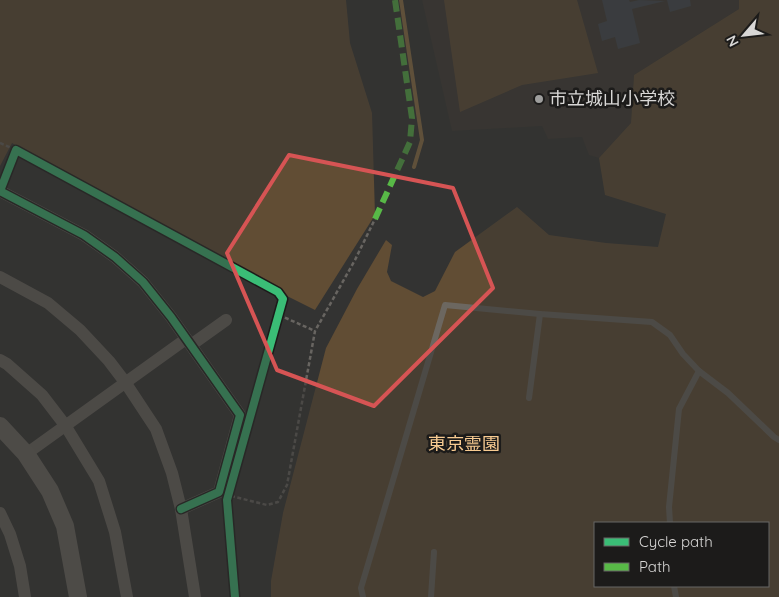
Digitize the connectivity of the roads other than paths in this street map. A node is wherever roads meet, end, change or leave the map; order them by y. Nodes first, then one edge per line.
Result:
1 (0, 192) edge
2 (0, 277) edge
3 (540, 314) junction
4 (226, 320) dead end
5 (188, 342) junction
6 (0, 360) edge
7 (699, 371) junction
8 (125, 382) junction
9 (529, 398) dead end
10 (65, 425) junction
11 (0, 426) edge
12 (779, 440) edge
13 (26, 454) junction
14 (181, 509) junction
15 (0, 514) edge
16 (670, 522) edge
17 (434, 552) dead end
18 (25, 597) edge
19 (78, 597) edge
20 (127, 597) edge
21 (195, 597) edge
22 (363, 597) edge
23 (431, 597) edge

1 - 5 street
2 - 8 street
3 - 7 lane
3 - 9 lane
3 - 22 lane
4 - 5 street
5 - 8 street
5 - 14 street
6 - 10 street
7 - 12 lane
7 - 16 lane
8 - 10 street
8 - 14 street
10 - 13 street
10 - 20 street
11 - 13 street
13 - 19 street
14 - 21 street
15 - 18 street
17 - 23 lane

